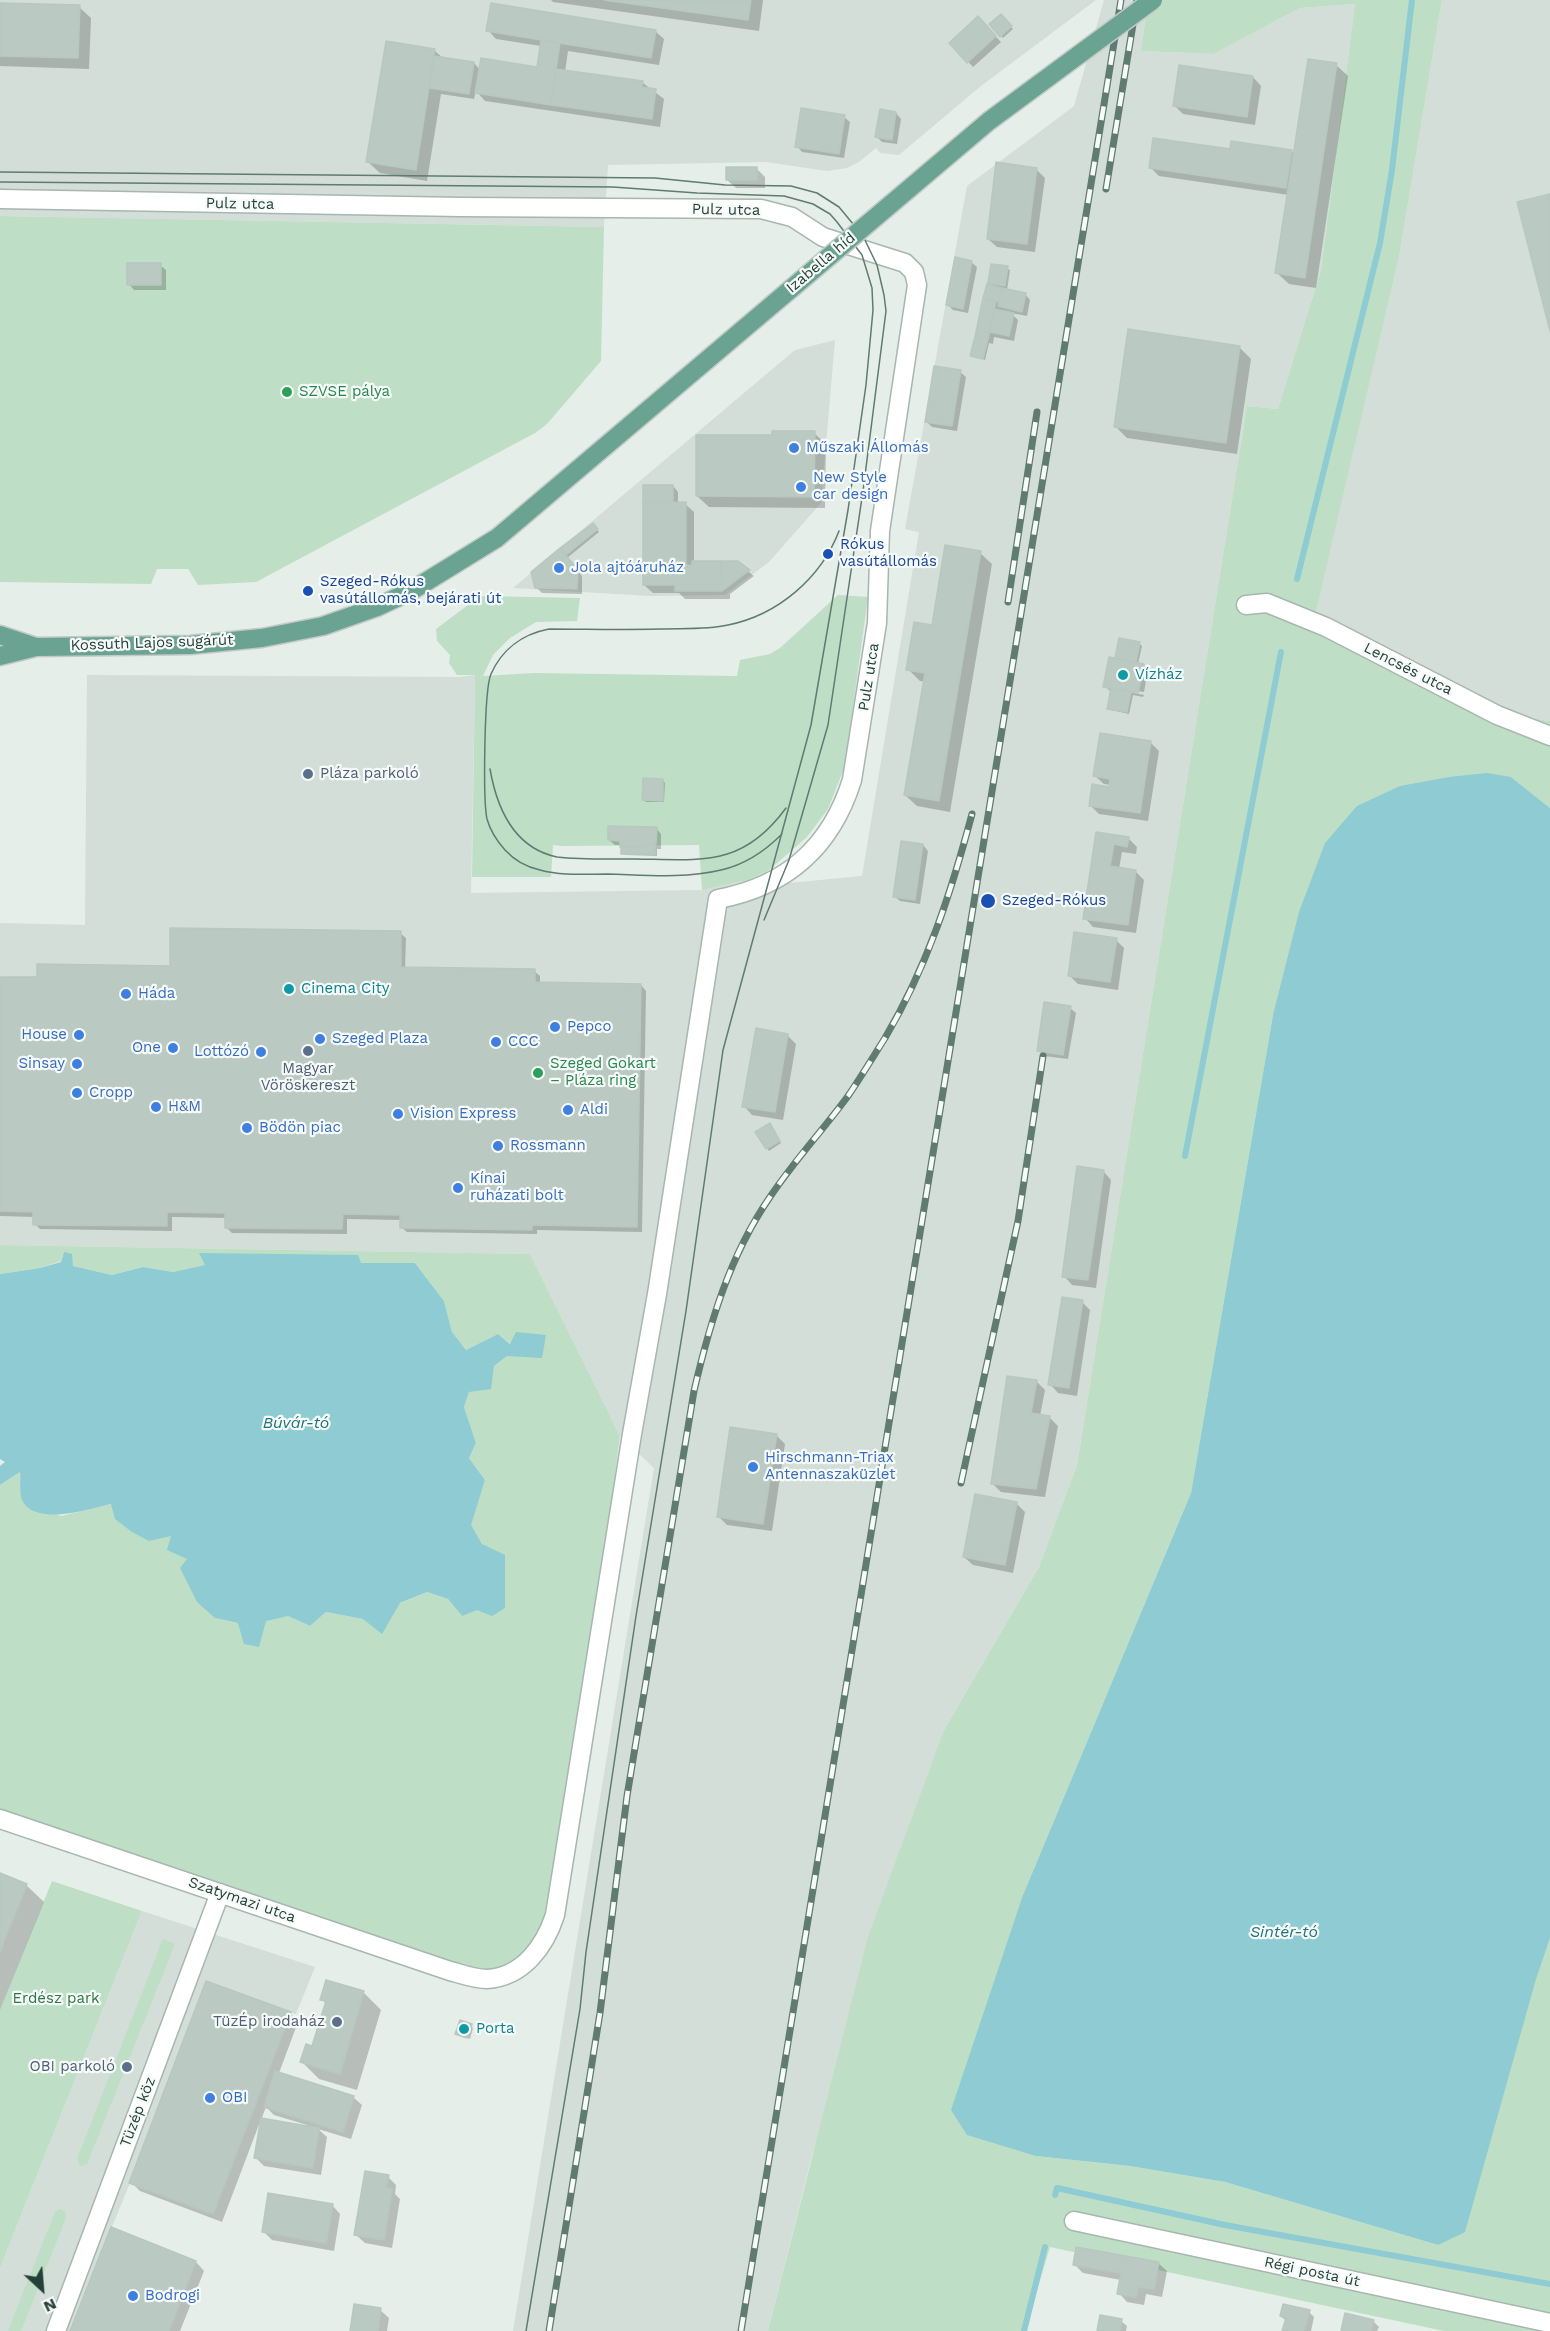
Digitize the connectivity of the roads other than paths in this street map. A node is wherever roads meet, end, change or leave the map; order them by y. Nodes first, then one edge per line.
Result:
1 (1154, 0) edge
2 (0, 199) edge
3 (497, 538) joint
4 (1246, 605) dead end
5 (0, 635) edge
6 (36, 647) junction
7 (0, 656) edge
8 (1550, 736) edge
9 (0, 1819) edge
10 (220, 1893) junction
11 (484, 1979) joint
12 (1074, 2221) dead end
13 (1550, 2323) edge
14 (56, 2331) edge

1 - 3 main road, Izabella híd, bridge
2 - 11 street, Pulz utca
3 - 6 main road, Kossuth Lajos sugárút
4 - 8 street, Lencsés utca
5 - 6 main road, Kossuth Lajos sugárút
6 - 7 main road, Kossuth Lajos sugárút
9 - 10 street, Szatymazi utca
10 - 11 street, Szatymazi utca
10 - 14 street, Tüzép köz
12 - 13 street, Régi posta út

